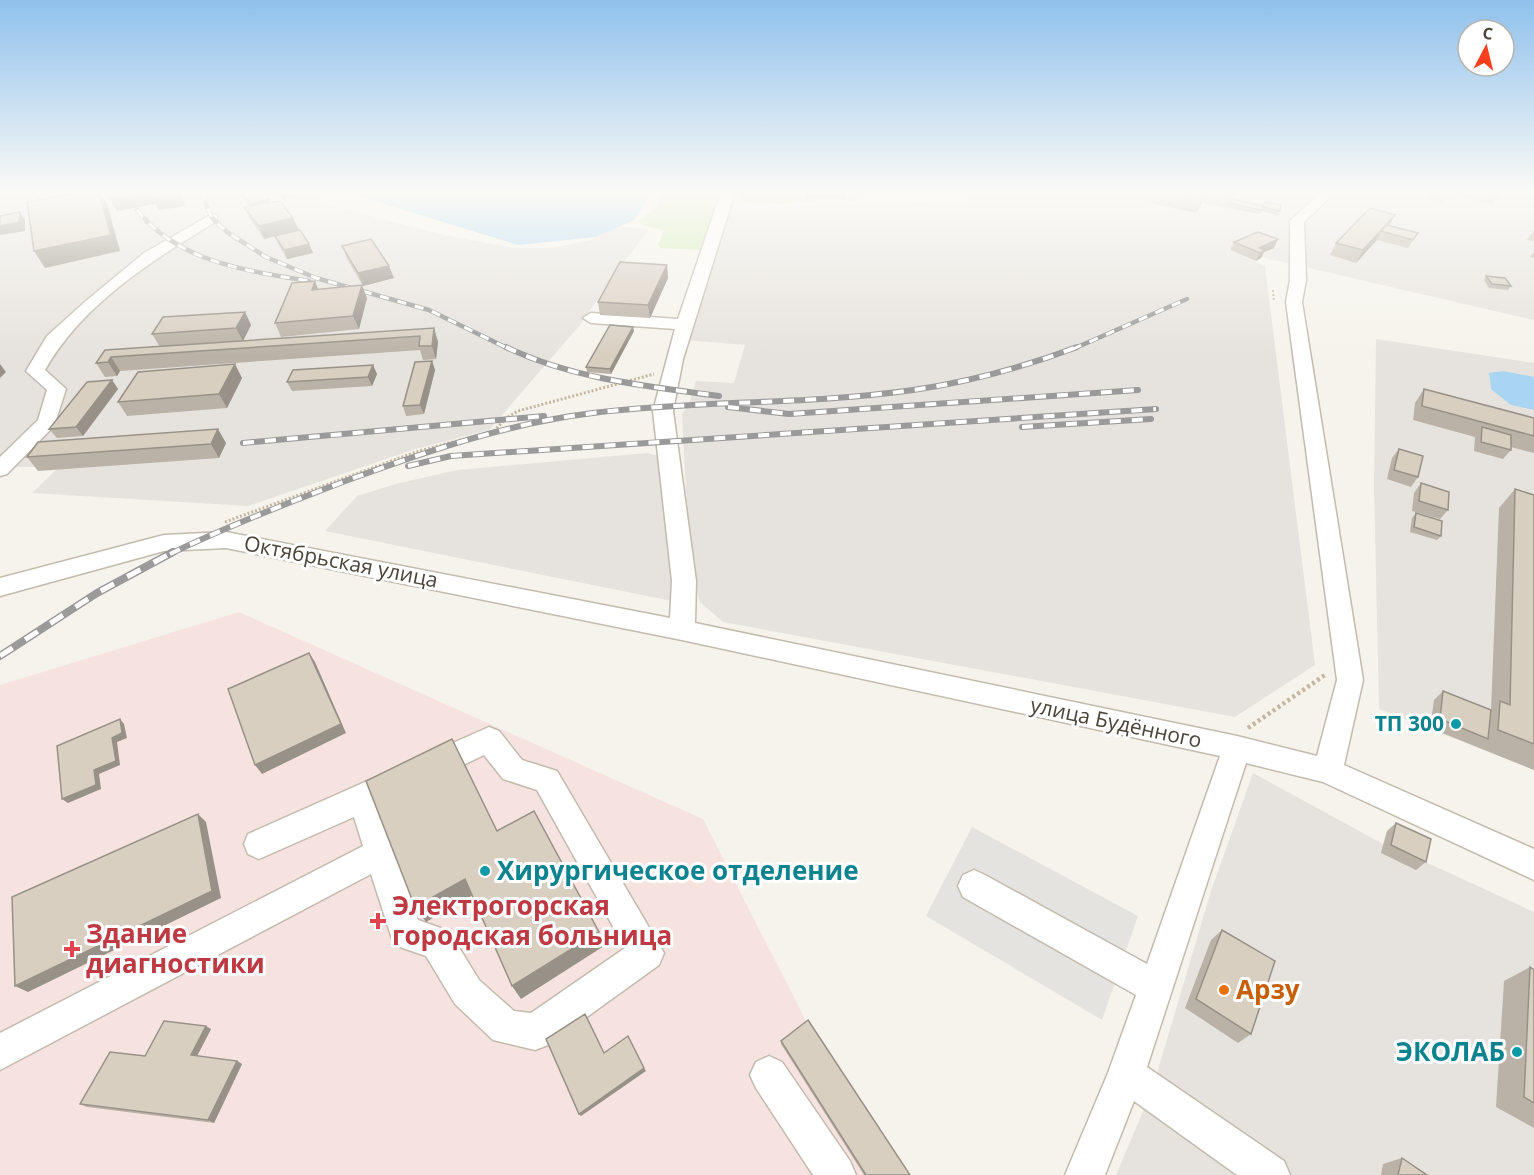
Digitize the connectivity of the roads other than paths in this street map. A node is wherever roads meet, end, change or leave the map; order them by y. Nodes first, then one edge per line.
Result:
1 (164, 247) edge
2 (710, 247) edge
3 (1297, 247) edge
4 (591, 318) dead end
5 (685, 325) junction
6 (0, 469) edge
7 (0, 586) edge
8 (682, 630) junction
9 (1242, 739) junction
10 (1328, 771) junction
11 (363, 799) junction
12 (259, 844) dead end
13 (381, 853) junction
14 (1534, 865) edge
15 (974, 886) dead end
16 (1155, 987) junction
17 (0, 1052) edge
18 (1126, 1075) junction
19 (769, 1076) dead end
20 (836, 1175) edge
21 (1085, 1175) edge
22 (1270, 1175) edge

1 - 6 street
2 - 5 street
3 - 10 street
4 - 5 street
5 - 8 street
7 - 8 street, Октябрьская улица
8 - 9 street, улица Будённого
9 - 10 street, улица Будённого
9 - 16 street
10 - 14 street, улица Будённого
11 - 12 street
11 - 13 street
11 - 13 street
13 - 17 street
15 - 16 street
16 - 18 street
18 - 21 street
18 - 22 street
19 - 20 street

